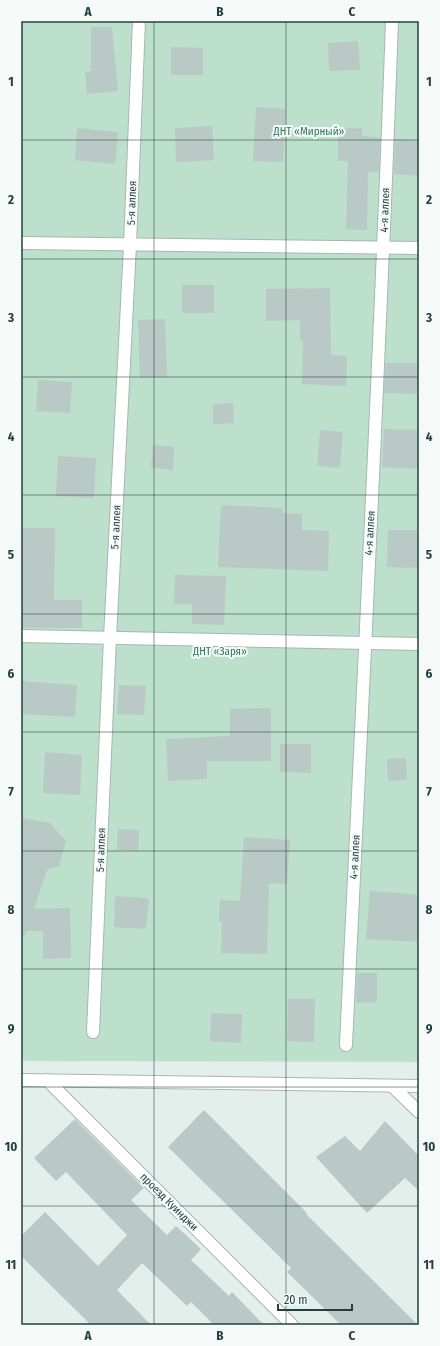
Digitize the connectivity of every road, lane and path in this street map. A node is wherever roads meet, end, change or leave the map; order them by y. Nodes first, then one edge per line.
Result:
1 (138, 21) edge
2 (392, 21) edge
3 (21, 243) edge
4 (130, 244) junction
5 (384, 248) junction
6 (419, 248) edge
7 (21, 636) edge
8 (110, 638) junction
9 (364, 643) junction
10 (419, 644) edge
11 (94, 1032) dead end
12 (346, 1046) dead end
13 (21, 1080) edge
14 (47, 1080) junction
15 (392, 1086) junction
16 (419, 1086) edge
17 (419, 1112) edge
18 (292, 1325) edge

1 - 4 street, 5-я аллея
2 - 5 street, 4-я аллея
3 - 4 street
4 - 5 street
4 - 8 street, 5-я аллея
5 - 6 street
5 - 9 street, 4-я аллея
7 - 8 street
8 - 9 street
8 - 11 street, 5-я аллея
9 - 10 street
9 - 12 street, 4-я аллея
13 - 14 street
14 - 15 street
14 - 18 street, проезд Куинджи
15 - 16 street
15 - 17 street

